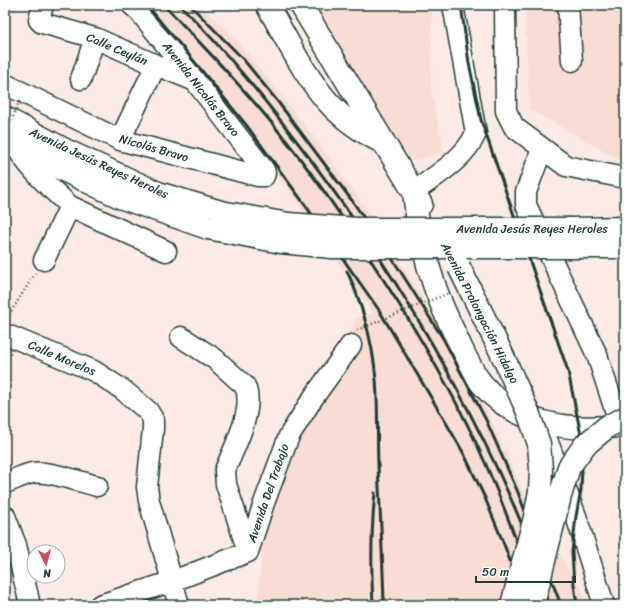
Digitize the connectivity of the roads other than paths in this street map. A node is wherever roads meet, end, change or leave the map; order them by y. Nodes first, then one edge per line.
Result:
1 (132, 5) edge
2 (267, 5) edge
3 (301, 5) edge
4 (453, 5) edge
5 (505, 5) edge
6 (568, 5) edge
7 (41, 12) edge
8 (95, 38) junction
9 (572, 61) dead end
10 (156, 66) junction
11 (80, 79) dead end
12 (195, 81) junction
13 (5, 84) edge
14 (5, 118) edge
15 (120, 140) junction
16 (9, 142) edge
17 (384, 143) junction
18 (542, 149) junction
19 (264, 176) joint
20 (625, 178) edge
21 (414, 192) junction
22 (70, 206) junction
23 (214, 220) junction
24 (625, 228) edge
25 (575, 238) junction
26 (625, 247) edge
27 (166, 251) dead end
28 (44, 260) road end
29 (5, 334) edge
30 (181, 337) dead end
31 (354, 337) road end
32 (540, 422) junction
33 (623, 423) edge
34 (5, 483) edge
35 (97, 486) dead end
36 (5, 516) edge
37 (248, 552) junction
38 (173, 581) junction
39 (30, 605) edge
40 (100, 605) edge
41 (179, 605) edge
42 (512, 605) edge
43 (533, 605) edge
44 (604, 605) edge

1 - 12 street, Avenida Nicolás Bravo
2 - 17 highway
3 - 17 highway, Avenida Prolongación Hidalgo
4 - 21 street
5 - 18 street
6 - 9 street
7 - 8 street, Calle Ceylán
8 - 10 street, Calle Ceylán
8 - 11 street
10 - 12 street, Calle Ceylán
10 - 15 street
12 - 19 street, Avenida Nicolás Bravo
13 - 15 street, Nicolás Bravo
14 - 23 highway, Avenida Jesús Reyes Heroles
15 - 19 street, Nicolás Bravo
16 - 22 street
16 - 23 highway, Avenida Jesús Reyes Heroles
17 - 21 highway, Avenida Prolongación Hidalgo
18 - 20 street
18 - 33 street
21 - 32 highway
21 - 42 highway, Avenida Prolongación Hidalgo, bridge
22 - 27 street
22 - 28 street
23 - 25 highway, Avenida Jesús Reyes Heroles, bridge
24 - 25 highway, Avenida Jesús Reyes Heroles
25 - 26 highway, Avenida Jesús Reyes Heroles
29 - 38 street, Calle Morelos
30 - 37 street
31 - 37 street, Avenida Del Trabajo
32 - 33 highway
32 - 44 street
33 - 43 highway, bridge
34 - 35 street
36 - 39 street
37 - 38 street, Avenida Del Trabajo
38 - 40 street, Avenida Del Trabajo
38 - 41 street, Calle Morelos

